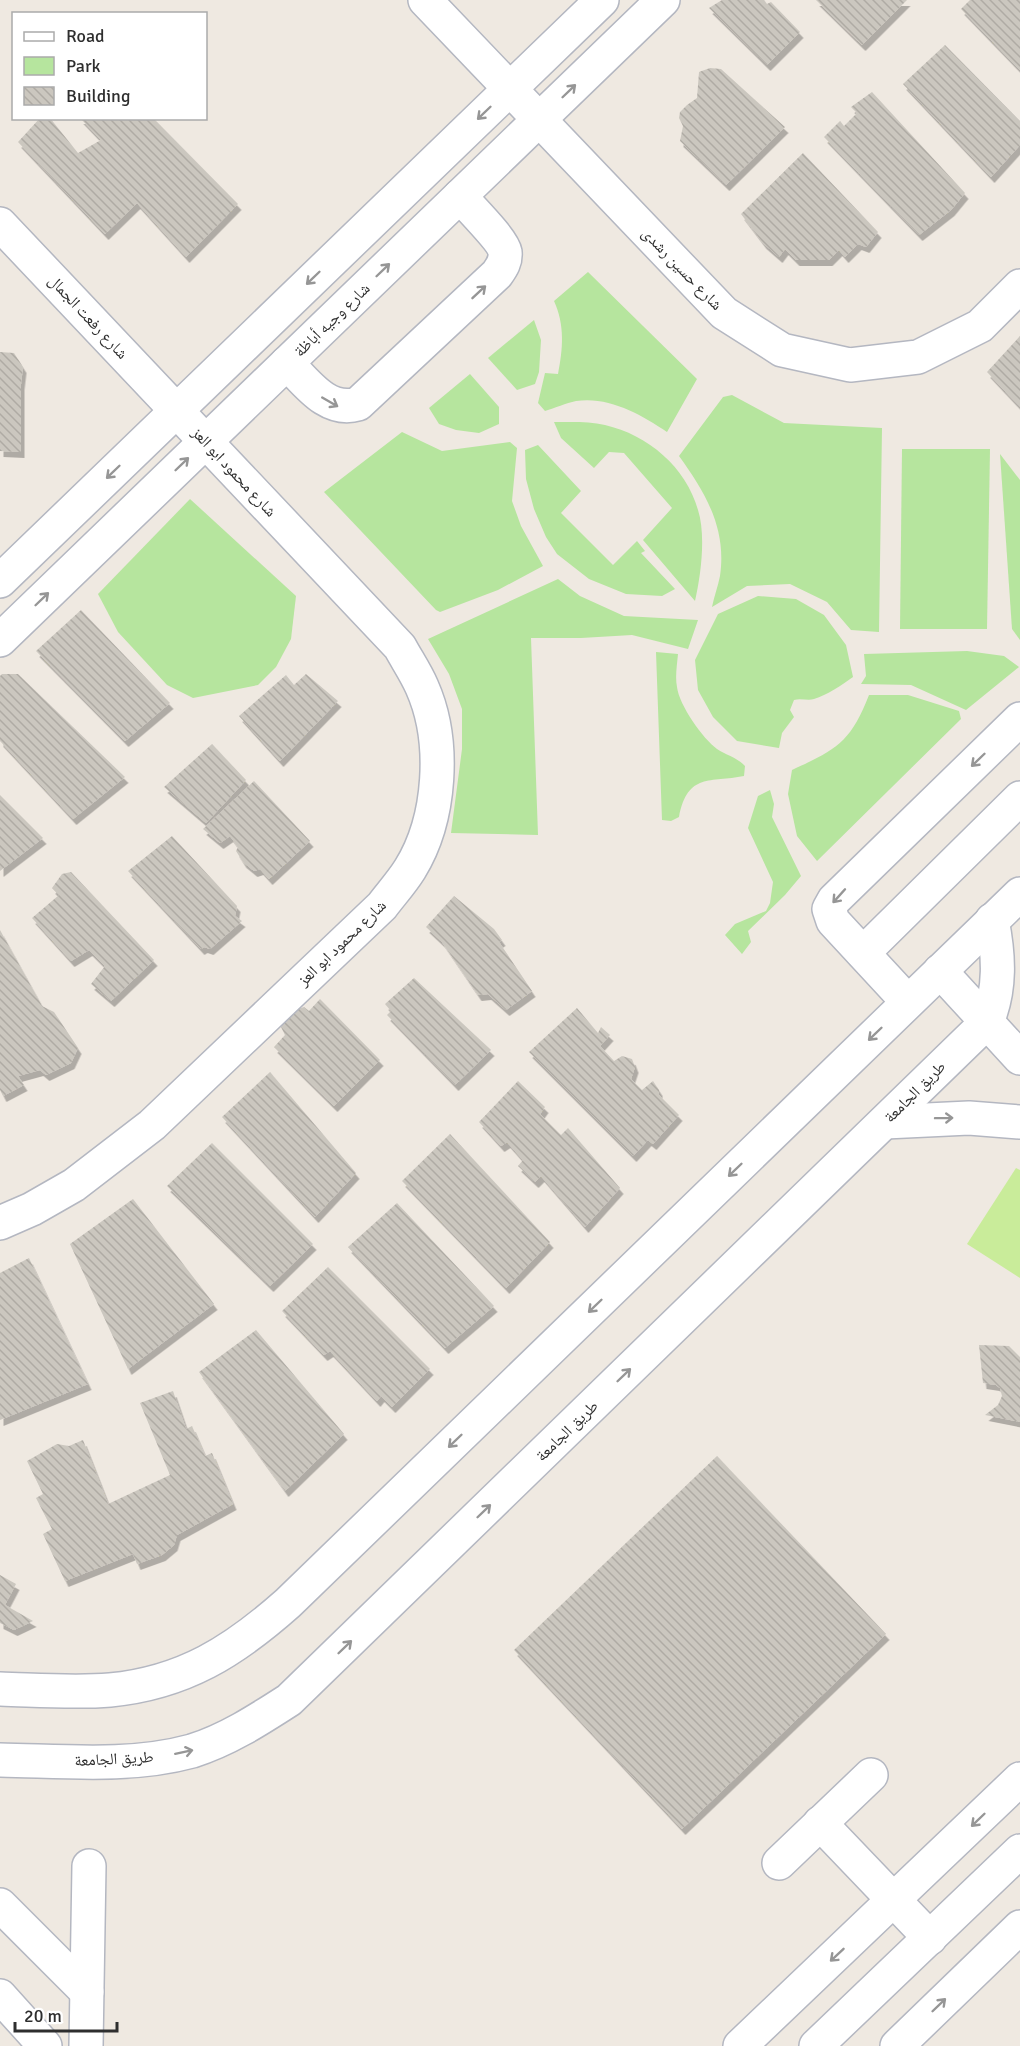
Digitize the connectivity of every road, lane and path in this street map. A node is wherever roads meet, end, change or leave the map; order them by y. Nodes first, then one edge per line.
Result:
1 (425, 0) edge
2 (602, 0) edge
3 (663, 0) edge
4 (509, 89) junction
5 (539, 120) junction
6 (460, 196) junction
7 (0, 224) edge
8 (1020, 286) edge
9 (287, 363) junction
10 (176, 410) junction
11 (206, 441) junction
12 (0, 581) edge
13 (0, 640) edge
14 (1020, 719) edge
15 (1020, 798) edge
16 (1020, 894) edge
17 (992, 920) junction
18 (862, 953) junction
19 (940, 971) junction
20 (908, 1002) junction
21 (987, 1022) junction
22 (1020, 1058) edge
23 (885, 1122) junction
24 (1020, 1122) edge
25 (0, 1223) edge
26 (0, 1689) edge
27 (0, 1760) edge
28 (871, 1774) dead end
29 (1020, 1779) edge
30 (820, 1824) junction
31 (1020, 1851) edge
32 (779, 1863) dead end
33 (89, 1866) dead end
34 (894, 1901) junction
35 (0, 1905) edge
36 (1020, 1927) edge
37 (930, 1938) junction
38 (87, 1992) junction
39 (0, 1996) edge
40 (45, 2046) edge
41 (86, 2046) edge
42 (740, 2046) edge
43 (816, 2046) edge
44 (897, 2046) edge

1 - 4 street, شارع حسين رشدى
2 - 4 street
5 -> 3 street, شارع وجيه أباظة
4 - 5 street, شارع حسين رشدى
4 -> 10 street
5 - 6 street, شارع وجيه أباظة
5 - 8 street, شارع حسين رشدى
9 -> 6 street, شارع وجيه أباظة
9 -> 6 street
7 - 10 street, شارع رفعت الجمال
9 - 11 street, شارع وجيه أباظة
10 - 11 street, شارع محمود ابو العز
10 -> 12 street
13 -> 11 street, شارع وجيه أباظة
11 - 25 street, شارع محمود ابو العز
14 -> 18 street
15 - 18 street
16 - 17 street
17 - 19 street
17 - 21 street, طريق الجامعة
18 - 20 street
19 - 20 street
19 - 21 street
20 -> 26 street
21 - 22 street
21 - 23 street, طريق الجامعة
23 -> 24 street
27 -> 23 street, طريق الجامعة
28 - 30 street
29 -> 34 street
30 - 32 street
30 - 34 street
31 - 37 street
33 - 38 street
34 - 37 street
34 -> 42 street
35 - 38 street
44 -> 36 street
37 - 43 street
38 - 41 street
39 - 40 street

